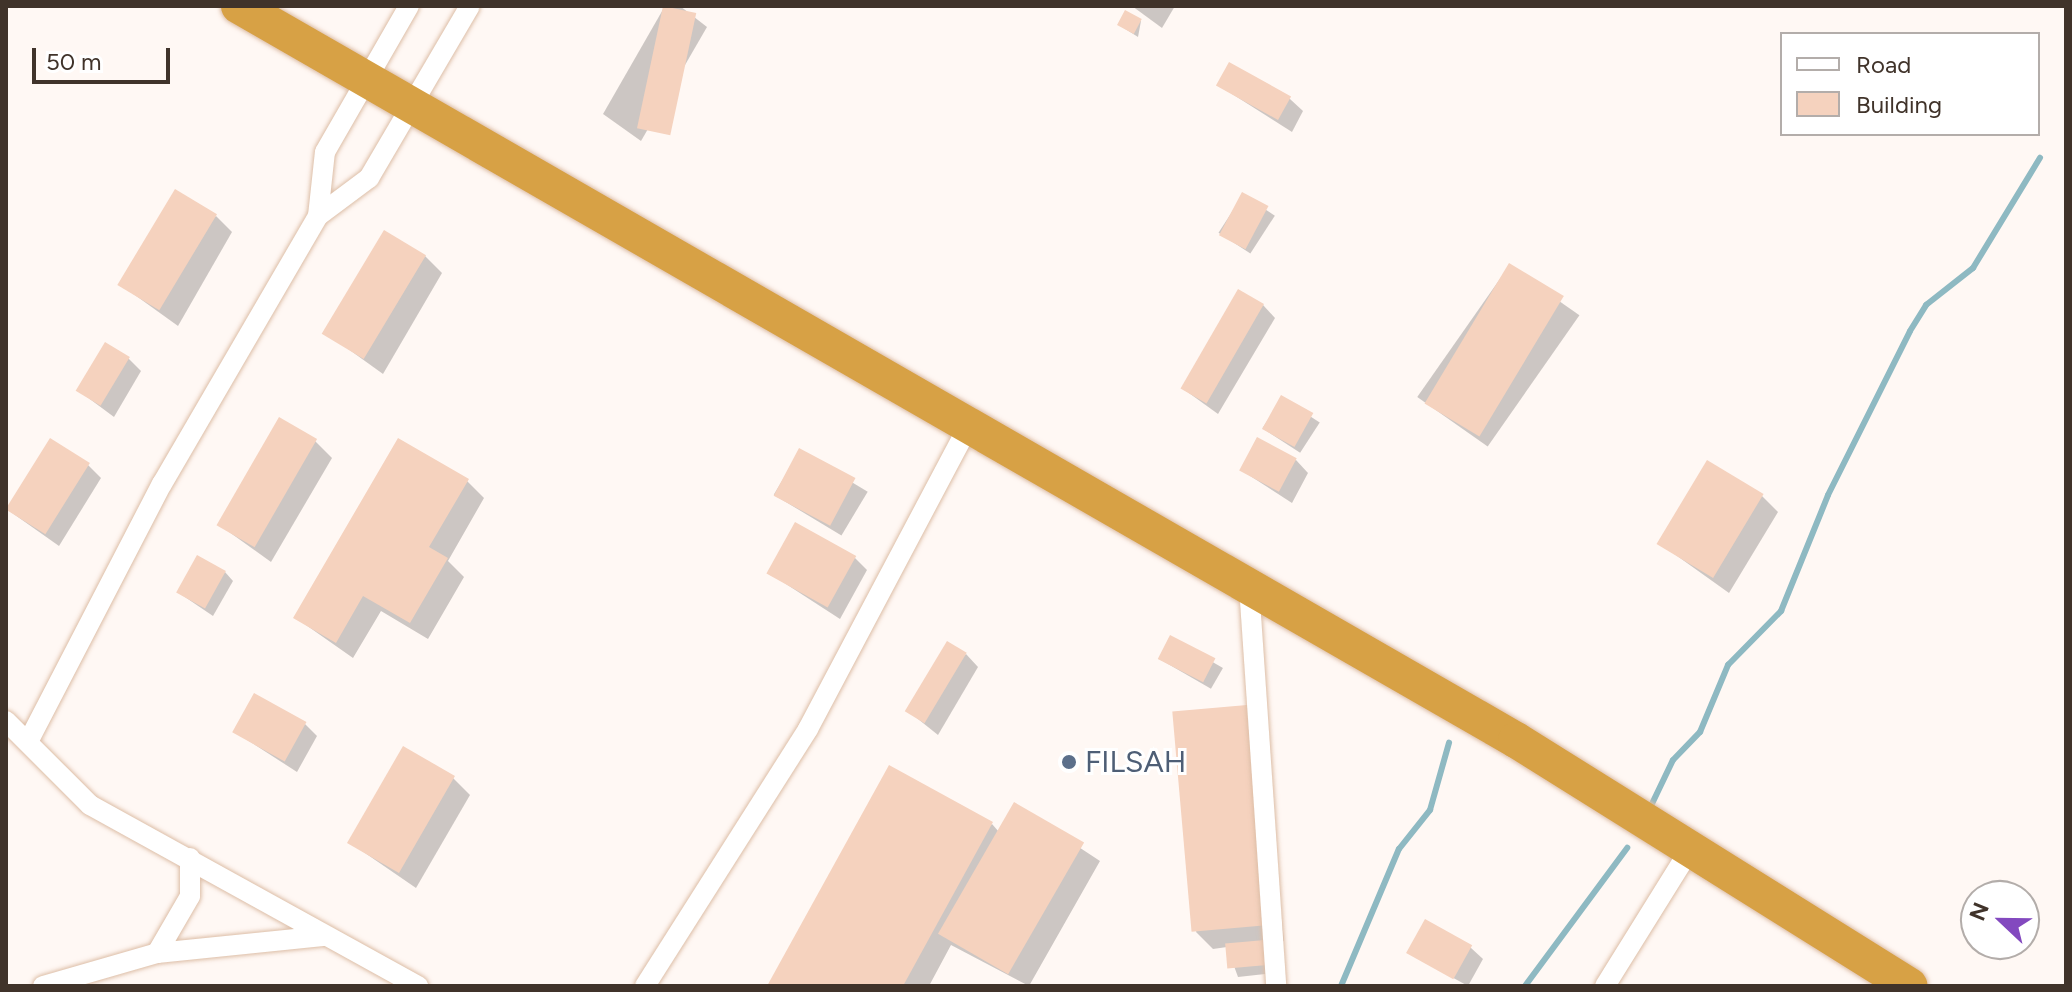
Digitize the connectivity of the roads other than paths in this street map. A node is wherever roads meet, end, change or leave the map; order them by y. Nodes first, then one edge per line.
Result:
1 (239, 6) edge
2 (409, 6) edge
3 (470, 6) edge
4 (364, 80) junction
5 (411, 108) junction
6 (318, 216) junction
7 (969, 425) junction
8 (1249, 586) junction
9 (6, 721) edge
10 (28, 742) junction
11 (1691, 848) junction
12 (190, 858) junction
13 (325, 936) junction
14 (157, 953) junction
15 (43, 986) edge
16 (417, 986) edge
17 (645, 986) edge
18 (1276, 986) edge
19 (1605, 986) edge
20 (1910, 986) edge

1 - 4 highway
2 - 4 street
3 - 5 street
4 - 5 highway
4 - 6 street
5 - 6 street
5 - 7 highway
6 - 10 street
7 - 8 highway
7 - 17 street
8 - 11 highway
8 - 18 street
9 - 10 street
10 - 12 street
11 - 19 street
11 - 20 highway
12 - 13 street
12 - 14 street
13 - 14 street
13 - 16 street
14 - 15 street

